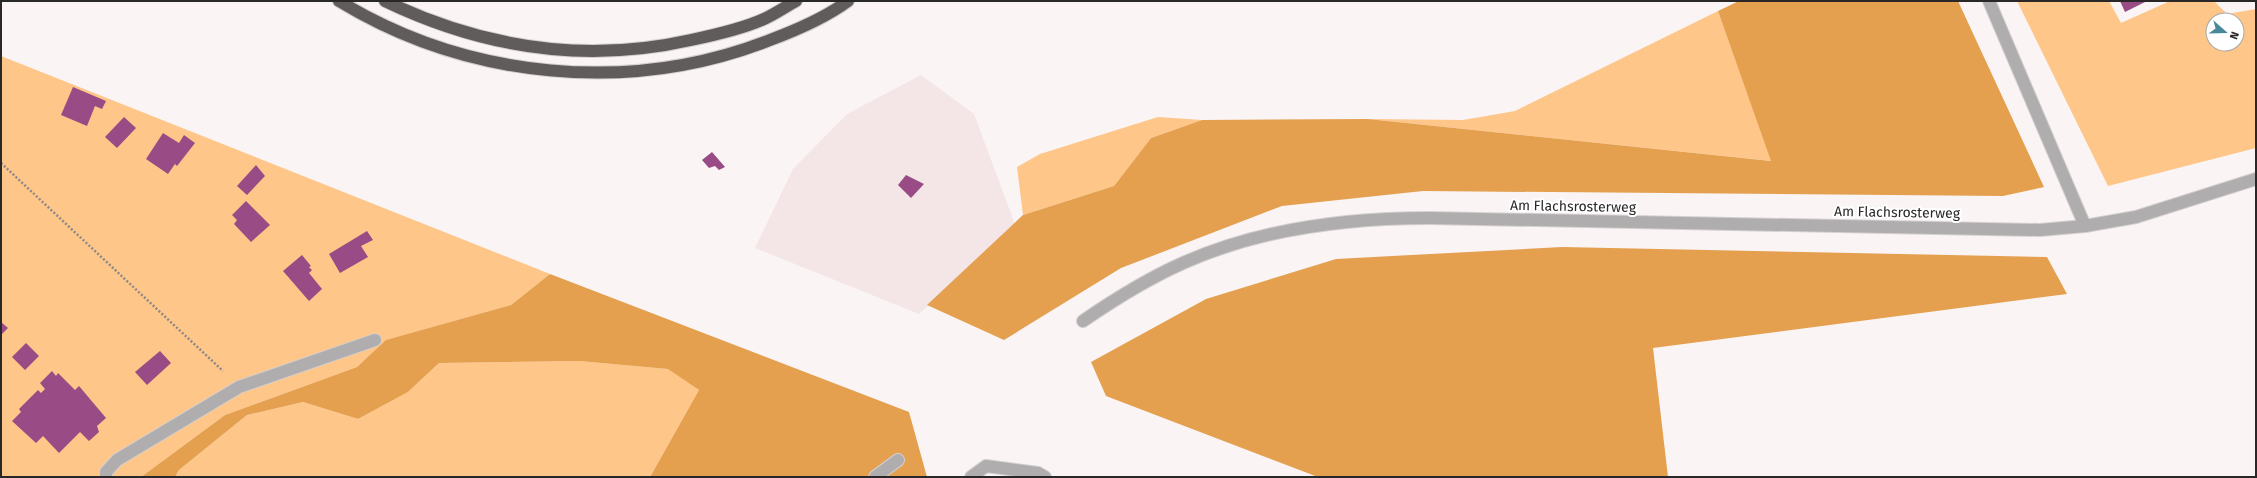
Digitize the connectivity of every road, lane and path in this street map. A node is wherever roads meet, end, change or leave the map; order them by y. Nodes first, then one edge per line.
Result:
1 (339, 1) edge
2 (385, 1) edge
3 (796, 1) edge
4 (848, 1) edge
5 (1989, 1) edge
6 (1, 163) edge
7 (2256, 179) edge
8 (2085, 226) junction
9 (1083, 321) dead end
10 (375, 340) dead end
11 (240, 387) junction
12 (898, 460) dead end
13 (106, 477) edge
14 (875, 477) edge
15 (972, 477) edge
16 (1045, 477) edge

1 - 4 highway
2 - 3 highway
5 - 8 street
6 - 11 path
7 - 8 street, Am Flachsrosterweg
8 - 9 street, Am Flachsrosterweg
10 - 11 street
11 - 13 street
12 - 14 street
15 - 16 street

